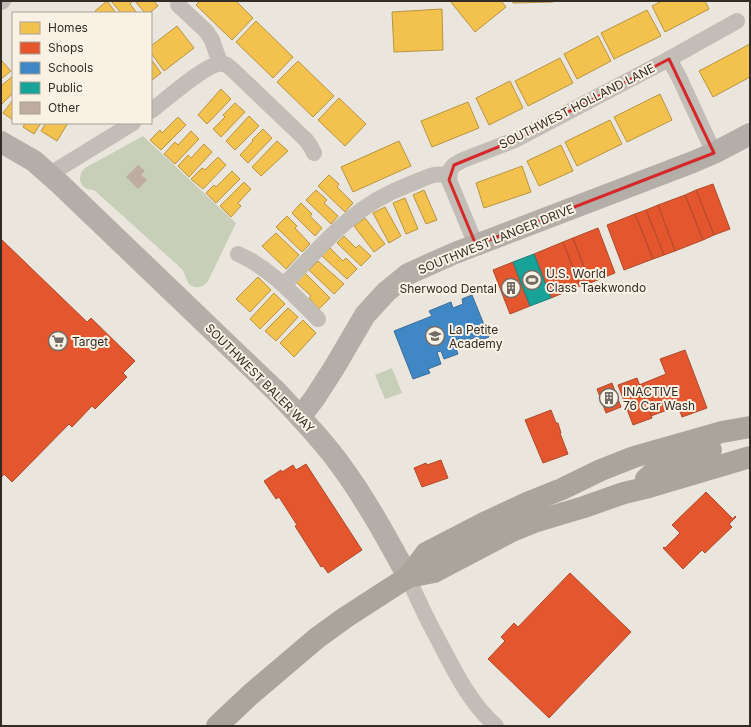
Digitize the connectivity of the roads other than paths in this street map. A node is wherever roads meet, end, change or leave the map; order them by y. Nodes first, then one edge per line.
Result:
1 (178, 5) dead end
2 (737, 21) dead end
3 (669, 59) junction
4 (220, 63) junction
5 (152, 110) edge
6 (132, 124) edge
7 (750, 134) edge
8 (1, 142) edge
9 (314, 153) dead end
10 (714, 153) junction
11 (50, 174) junction
12 (449, 175) junction
13 (476, 245) junction
14 (238, 254) dead end
15 (284, 285) junction
16 (318, 319) dead end
17 (300, 417) junction
18 (747, 427) edge
19 (750, 457) edge
20 (636, 490) junction
21 (408, 577) junction
22 (217, 726) edge
23 (496, 726) edge

1 - 4 street
2 - 3 street, SOUTHWEST HOLLAND LANE
3 - 10 street, SOUTHWEST HOLLAND LANE
3 - 12 street, SOUTHWEST HOLLAND LANE
4 - 5 street
4 - 9 street
6 - 11 street
7 - 10 street, SOUTHWEST LANGER DRIVE
8 - 11 street, SOUTHWEST BALER WAY
10 - 13 street, SOUTHWEST LANGER DRIVE
11 - 17 street, SOUTHWEST BALER WAY
12 - 13 street
12 - 15 street
13 - 17 street, SOUTHWEST LANGER DRIVE
14 - 15 street
15 - 16 street
17 - 21 street, SOUTHWEST BALER WAY
18 - 20 highway
18 - 21 highway
19 - 20 highway
20 - 21 highway
21 - 22 highway
21 - 23 street, SOUTHWEST BALER WAY

